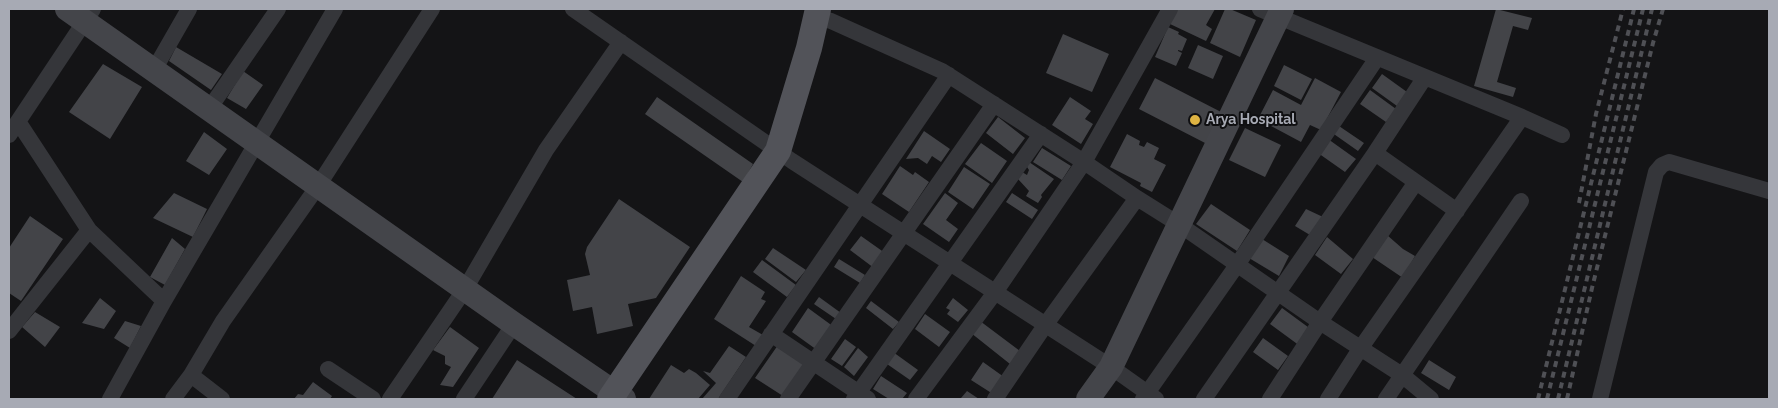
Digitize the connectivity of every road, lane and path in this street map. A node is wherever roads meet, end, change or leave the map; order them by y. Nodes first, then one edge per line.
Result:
1 (189, 9) edge
2 (278, 9) edge
3 (335, 9) edge
4 (432, 9) edge
5 (573, 9) edge
6 (1170, 9) edge
7 (1273, 11) edge
8 (82, 13) edge
9 (825, 14) edge
10 (621, 42) junction
11 (1378, 58) junction
12 (154, 70) junction
13 (949, 75) junction
14 (1425, 77) junction
15 (994, 104) junction
16 (209, 108) junction
17 (1522, 117) junction
18 (14, 129) edge
19 (1041, 134) junction
20 (1562, 135) dead end
21 (256, 142) junction
22 (1375, 153) junction
23 (785, 156) junction
24 (1084, 162) junction
25 (1416, 182) junction
26 (318, 186) junction
27 (1769, 190) edge
28 (1137, 198) junction
29 (1521, 201) dead end
30 (861, 204) junction
31 (1456, 211) junction
32 (1180, 225) junction
33 (89, 230) junction
34 (905, 232) junction
35 (950, 262) junction
36 (1237, 265) junction
37 (465, 289) junction
38 (996, 291) junction
39 (1277, 292) junction
40 (164, 301) junction
41 (1320, 322) junction
42 (514, 324) junction
43 (1046, 324) junction
44 (9, 331) edge
45 (771, 334) junction
46 (1360, 349) junction
47 (814, 363) junction
48 (1111, 366) junction
49 (328, 369) dead end
50 (191, 375) junction
51 (1402, 375) junction
52 (860, 397) edge
53 (1149, 397) edge
54 (620, 398) edge
55 (110, 399) edge
56 (173, 399) edge
57 (222, 399) edge
58 (372, 399) edge
59 (390, 399) edge
60 (464, 399) edge
61 (727, 399) edge
62 (788, 399) edge
63 (916, 399) edge
64 (995, 399) edge
65 (1088, 399) edge
66 (1204, 399) edge
67 (1270, 399) edge
68 (1328, 399) edge
69 (1386, 399) edge
70 (1431, 399) edge
71 (1600, 399) edge

1 - 12 street
2 - 16 street
3 - 21 street
4 - 26 street
5 - 10 street
6 - 24 street
7 - 11 street
7 - 32 street
8 - 12 street
8 - 18 street
9 - 13 street
9 - 23 main road
10 - 23 street
10 - 37 street
11 - 14 street
11 - 36 street
12 - 16 street
13 - 15 street
13 - 30 street
14 - 17 street
14 - 22 street
15 - 19 street
15 - 34 street
16 - 21 street
17 - 20 street
17 - 31 street
18 - 33 street
19 - 24 street
19 - 35 street
21 - 26 street
21 - 40 street
22 - 25 street
22 - 39 street
23 - 30 street
23 - 54 main road
24 - 28 street
24 - 38 street
25 - 31 street
25 - 41 street
26 - 37 street
26 - 50 street
27 - 71 street
28 - 32 street
28 - 43 street
29 - 51 street
30 - 34 street
30 - 45 street
31 - 46 street
32 - 36 street
32 - 48 street
33 - 40 street
33 - 44 street
34 - 35 street
34 - 47 street
35 - 38 street
35 - 52 street
36 - 39 street
36 - 53 street
37 - 42 street
37 - 59 street
38 - 43 street
38 - 63 street
39 - 41 street
39 - 66 street
40 - 55 street
41 - 46 street
41 - 67 street
42 - 54 street
42 - 60 street
43 - 48 street
43 - 64 street
45 - 47 street
45 - 61 street
46 - 51 street
46 - 68 street
47 - 52 street
47 - 62 street
48 - 53 street
48 - 65 street
49 - 58 street
50 - 56 street
50 - 57 street
51 - 69 street
51 - 70 street

